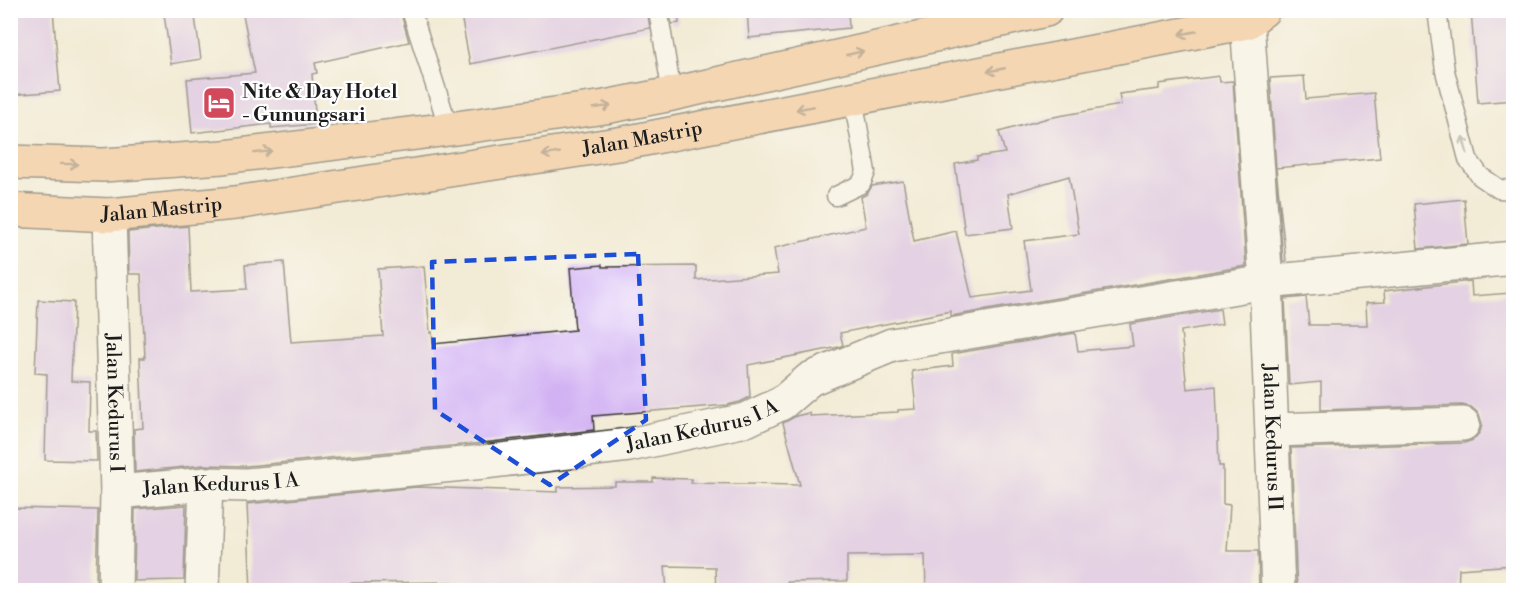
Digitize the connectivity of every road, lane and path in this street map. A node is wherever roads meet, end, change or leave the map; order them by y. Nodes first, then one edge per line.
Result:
1 (411, 10) edge
2 (658, 10) edge
3 (1046, 10) edge
4 (1437, 10) edge
5 (1255, 16) edge
6 (672, 94) junction
7 (853, 98) junction
8 (449, 129) junction
9 (10, 162) edge
10 (1514, 190) edge
11 (836, 196) dead end
12 (10, 210) edge
13 (110, 215) junction
14 (1514, 258) edge
15 (1266, 282) junction
16 (1463, 424) dead end
17 (1273, 430) junction
18 (206, 484) junction
19 (117, 492) junction
20 (116, 591) edge
21 (202, 591) edge
22 (1278, 591) edge

1 - 8 lane
2 - 6 lane
6 -> 3 main road, Jalan Mastrip
10 -> 4 lane
5 -> 7 main road, Jalan Mastrip
5 - 15 street, Jalan Kedurus II
8 -> 6 main road, Jalan Mastrip
7 - 11 lane
7 -> 13 main road, Jalan Mastrip
9 -> 8 main road, Jalan Mastrip
12 - 13 main road, Jalan Mastrip
13 - 19 street, Jalan Kedurus I
14 - 15 street
15 - 17 street, Jalan Kedurus II
15 - 18 street, Jalan Kedurus I A
16 - 17 street
17 - 22 street, Jalan Kedurus II
18 - 19 street, Jalan Kedurus I A
18 - 21 street
19 - 20 street, Jalan Kedurus I

